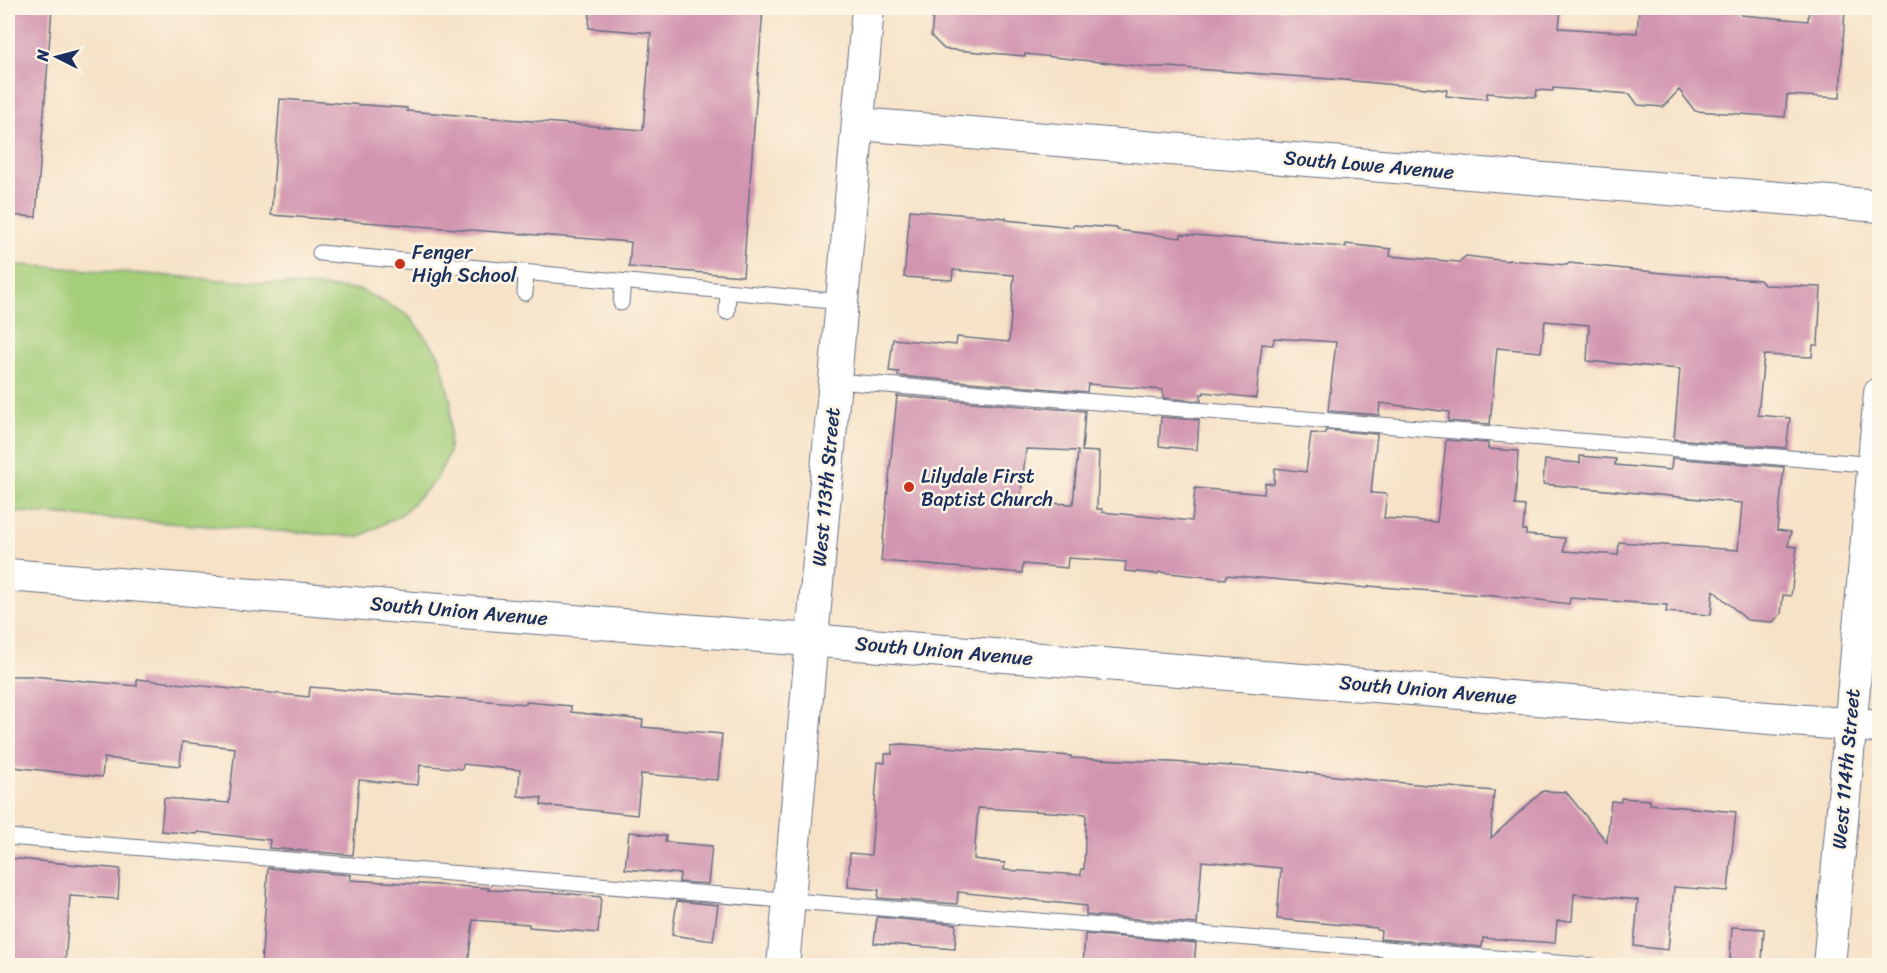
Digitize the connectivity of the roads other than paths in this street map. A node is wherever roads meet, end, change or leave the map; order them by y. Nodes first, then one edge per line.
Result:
1 (868, 8) edge
2 (858, 124) junction
3 (1880, 207) edge
4 (320, 253) dead end
5 (526, 273) junction
6 (624, 282) junction
7 (728, 292) junction
8 (525, 293) dead end
9 (842, 302) junction
10 (621, 303) dead end
11 (727, 312) dead end
12 (835, 381) junction
13 (1880, 393) edge
14 (1876, 465) edge
15 (8, 575) edge
16 (812, 640) junction
17 (1865, 726) edge
18 (8, 837) edge
19 (789, 900) junction
20 (783, 966) edge
21 (1593, 966) edge
22 (1829, 966) edge

1 - 2 street, West 113th Street
2 - 3 street, South Lowe Avenue
2 - 9 street, West 113th Street
4 - 5 lane
5 - 6 lane
5 - 8 lane
6 - 7 lane
6 - 10 lane
7 - 9 lane
7 - 11 lane
9 - 12 street, West 113th Street
12 - 14 lane
12 - 16 street, West 113th Street
13 - 14 street, West 114th Street
14 - 17 street, West 114th Street
15 - 16 street, South Union Avenue
16 - 17 street, South Union Avenue
16 - 19 street, West 113th Street
17 - 22 street, West 114th Street
18 - 19 lane
19 - 20 street, West 113th Street
19 - 21 lane

